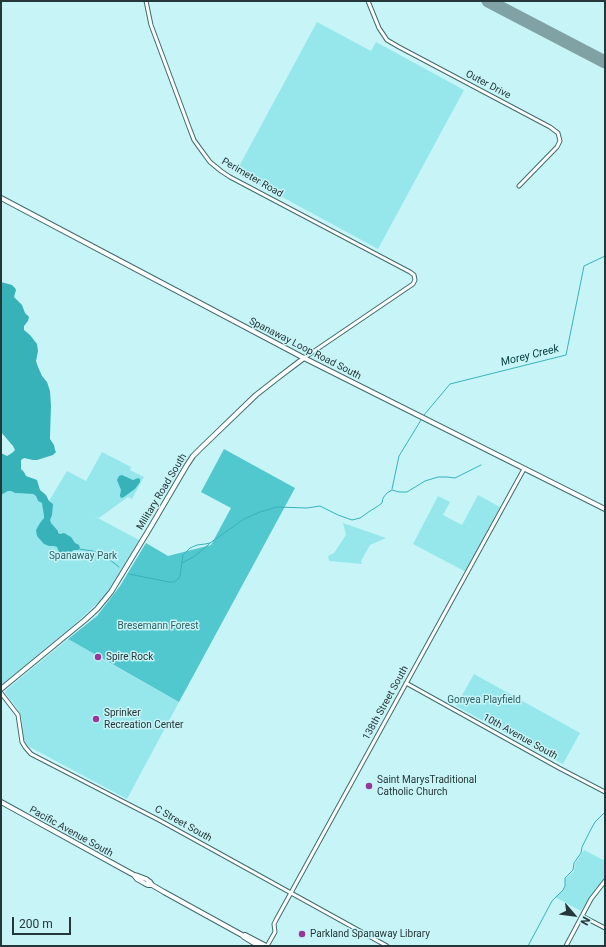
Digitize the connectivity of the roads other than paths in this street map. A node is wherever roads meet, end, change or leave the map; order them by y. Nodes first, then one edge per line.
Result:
1 (146, 1) edge
2 (368, 1) edge
3 (519, 186) dead end
4 (1, 198) edge
5 (414, 280) joint
6 (304, 358) junction
7 (524, 469) junction
8 (605, 509) edge
9 (406, 683) junction
10 (1, 690) edge
11 (1, 693) edge
12 (605, 792) edge
13 (1, 802) edge
14 (605, 881) edge
15 (290, 893) junction
16 (582, 916) junction
17 (605, 928) edge
18 (242, 935) junction
19 (259, 946) edge
20 (266, 946) edge
21 (387, 946) edge
22 (566, 946) edge

1 - 5 street, Perimeter Road
2 - 3 street, Outer Drive
4 - 6 main road, Spanaway Loop Road South
5 - 6 street, Military Road South
6 - 7 main road, Spanaway Loop Road South
6 - 10 main road, Military Road South
7 - 8 main road, Spanaway Loop Road South
7 - 9 street, 138th Street South
9 - 12 street, 10th Avenue South
9 - 15 street, 138th Street South
11 - 15 street, C Street South
13 - 18 main road, Pacific Avenue South
14 - 16 street
15 - 20 street, 138th Street South
15 - 21 street, C Street South
16 - 17 street
16 - 22 street
18 - 19 main road, Pacific Avenue South
18 - 20 main road, Pacific Avenue South

